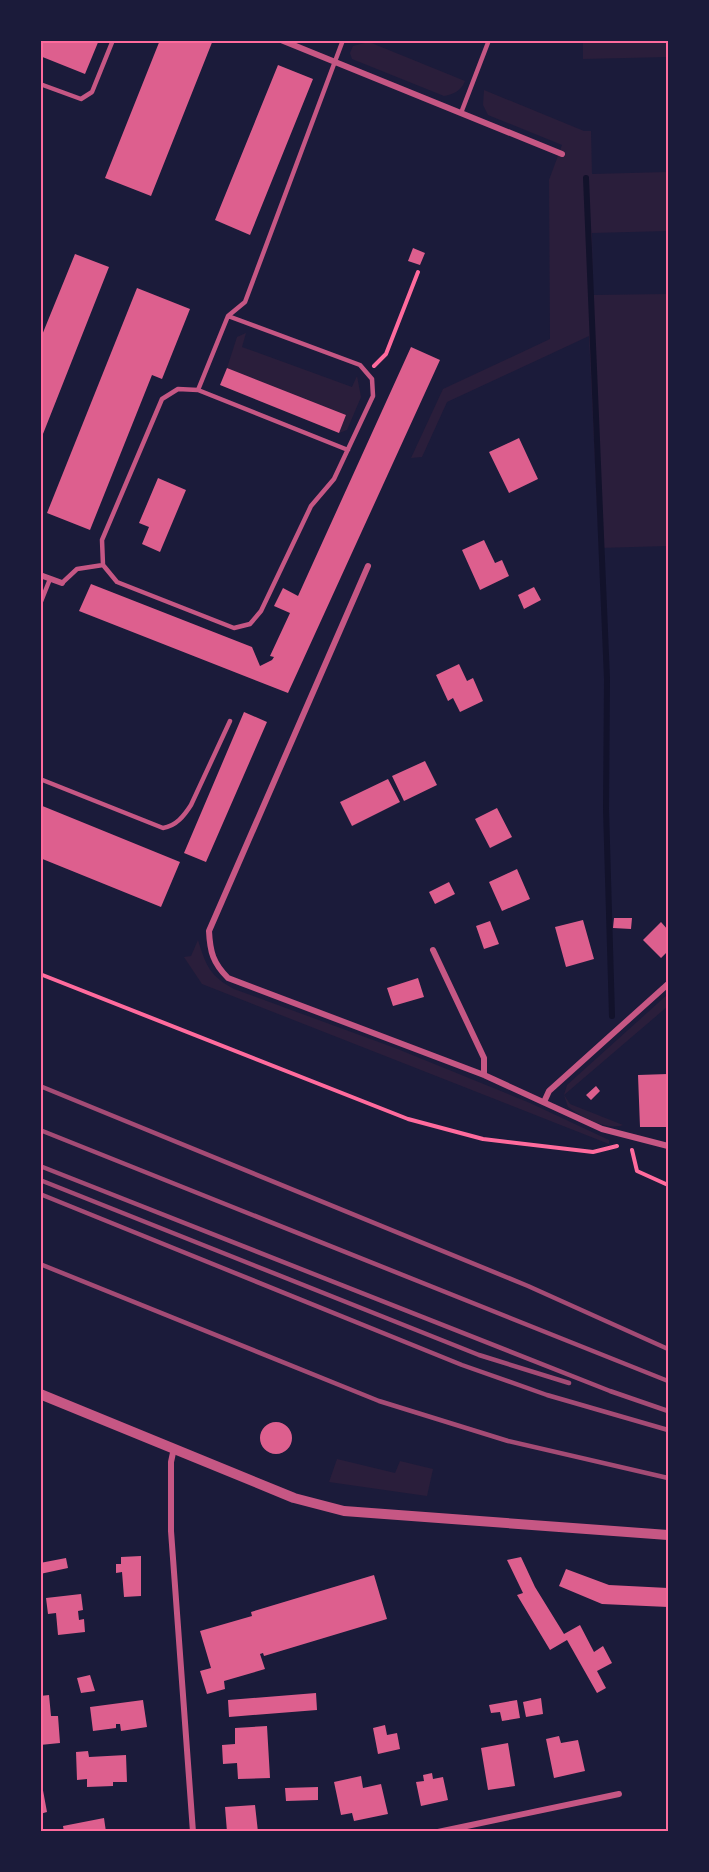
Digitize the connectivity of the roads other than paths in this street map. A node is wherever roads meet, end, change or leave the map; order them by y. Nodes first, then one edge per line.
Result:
1 (113, 40) edge
2 (281, 40) edge
3 (343, 40) edge
4 (489, 40) edge
5 (335, 62) junction
6 (40, 84) edge
7 (461, 113) junction
8 (562, 154) dead end
9 (228, 316) junction
10 (198, 390) junction
11 (348, 450) junction
12 (103, 565) junction
13 (368, 566) dead end
14 (40, 575) edge
15 (50, 579) junction
16 (62, 583) joint
17 (40, 604) edge
18 (230, 721) dead end
19 (40, 779) edge
20 (434, 950) dead end
21 (669, 984) edge
22 (484, 1075) junction
23 (544, 1102) junction
24 (669, 1146) edge
25 (40, 1394) edge
26 (174, 1448) junction
27 (669, 1534) edge
28 (619, 1794) dead end
29 (193, 1832) edge
30 (438, 1832) edge

1 - 6 lane
2 - 5 street
3 - 5 lane
4 - 7 lane
5 - 7 street
5 - 9 lane
7 - 8 street
9 - 10 lane
9 - 11 lane
10 - 11 lane
10 - 12 lane
11 - 12 lane
12 - 16 lane
13 - 22 street
14 - 15 street
15 - 16 street
15 - 17 lane
18 - 19 lane
20 - 22 street
21 - 23 street
22 - 23 street
23 - 24 street
25 - 26 street
26 - 27 street
26 - 29 street
28 - 30 street

